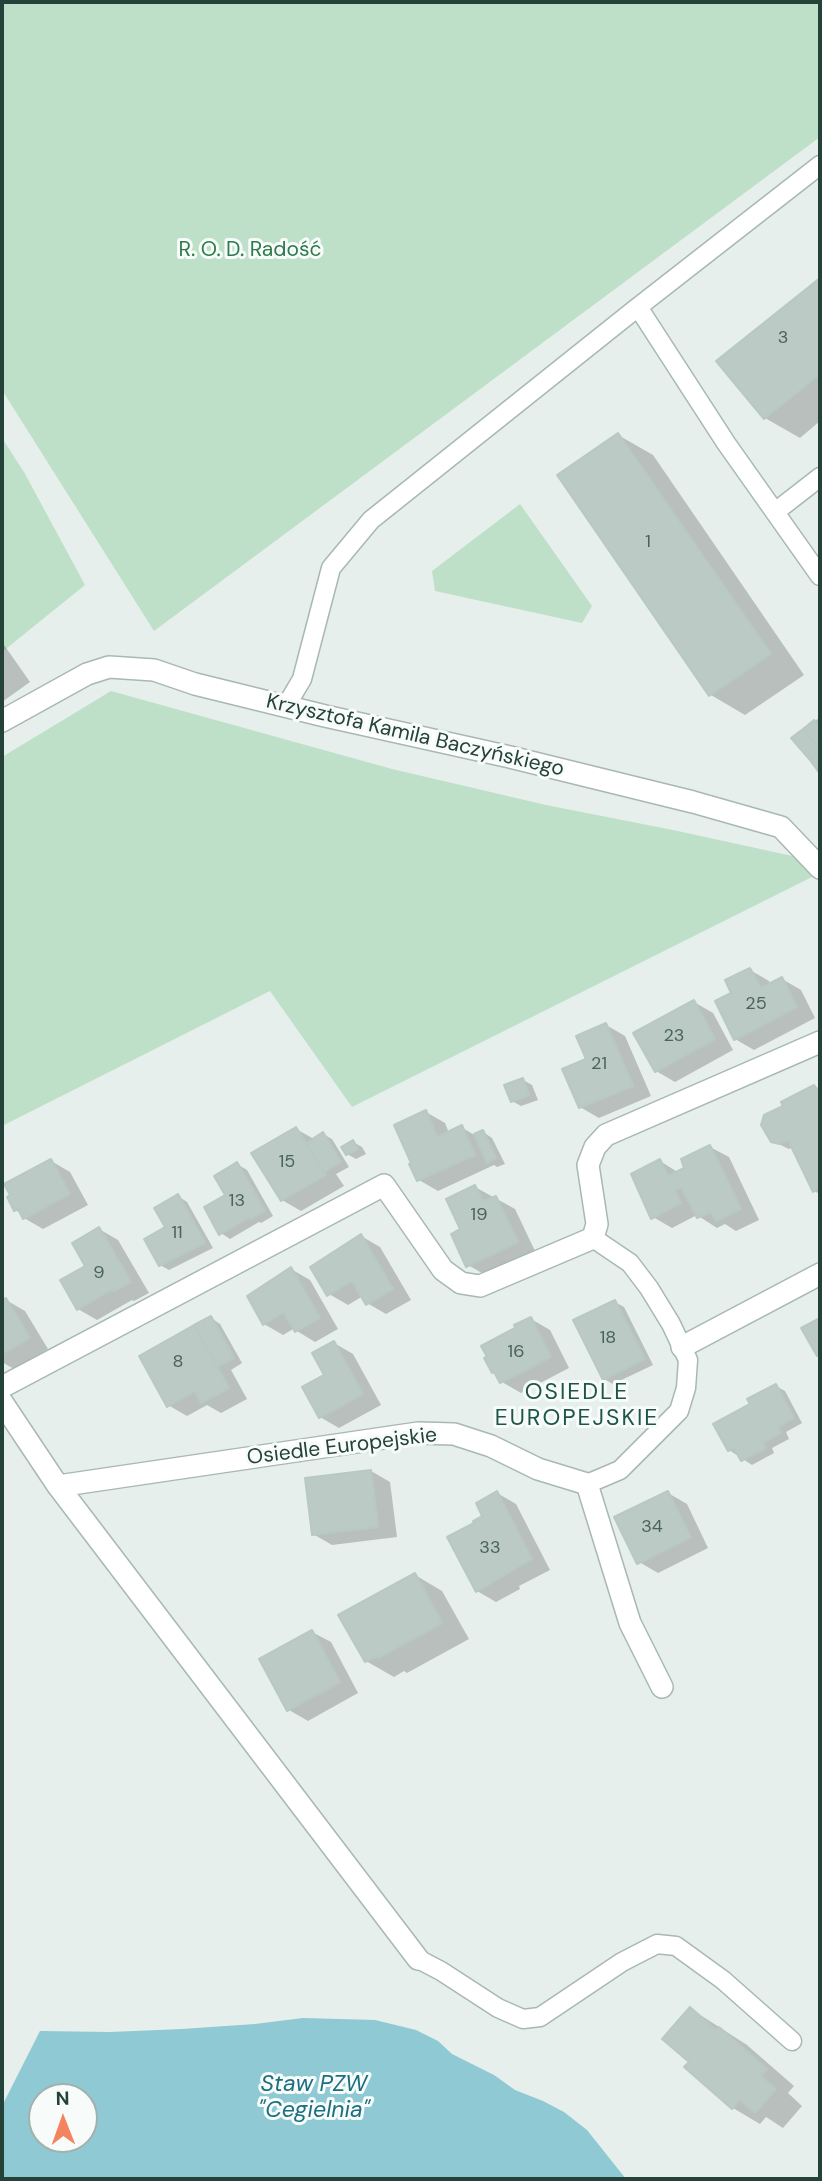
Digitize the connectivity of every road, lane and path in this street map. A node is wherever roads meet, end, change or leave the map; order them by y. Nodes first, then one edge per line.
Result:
1 (820, 165) edge
2 (638, 307) junction
3 (820, 477) edge
4 (775, 512) junction
5 (820, 576) edge
6 (286, 706) junction
7 (2, 721) edge
8 (820, 868) edge
9 (820, 1042) edge
10 (593, 1238) junction
11 (820, 1274) edge
12 (681, 1347) junction
13 (2, 1387) edge
14 (2, 1402) edge
15 (587, 1483) junction
16 (58, 1486) junction
17 (662, 1687) dead end
18 (418, 1959) joint
19 (792, 2040) dead end

1 - 2 lane
2 - 4 lane
2 - 6 lane
3 - 4 lane
4 - 5 lane
6 - 7 street, Krzysztofa Kamila Baczyńskiego
6 - 8 street, Krzysztofa Kamila Baczyńskiego
9 - 10 street
10 - 12 lane
10 - 13 street
11 - 12 street
12 - 15 lane
14 - 16 street
15 - 16 street, Osiedle Europejskie
15 - 17 street
16 - 18 street
18 - 19 lane

